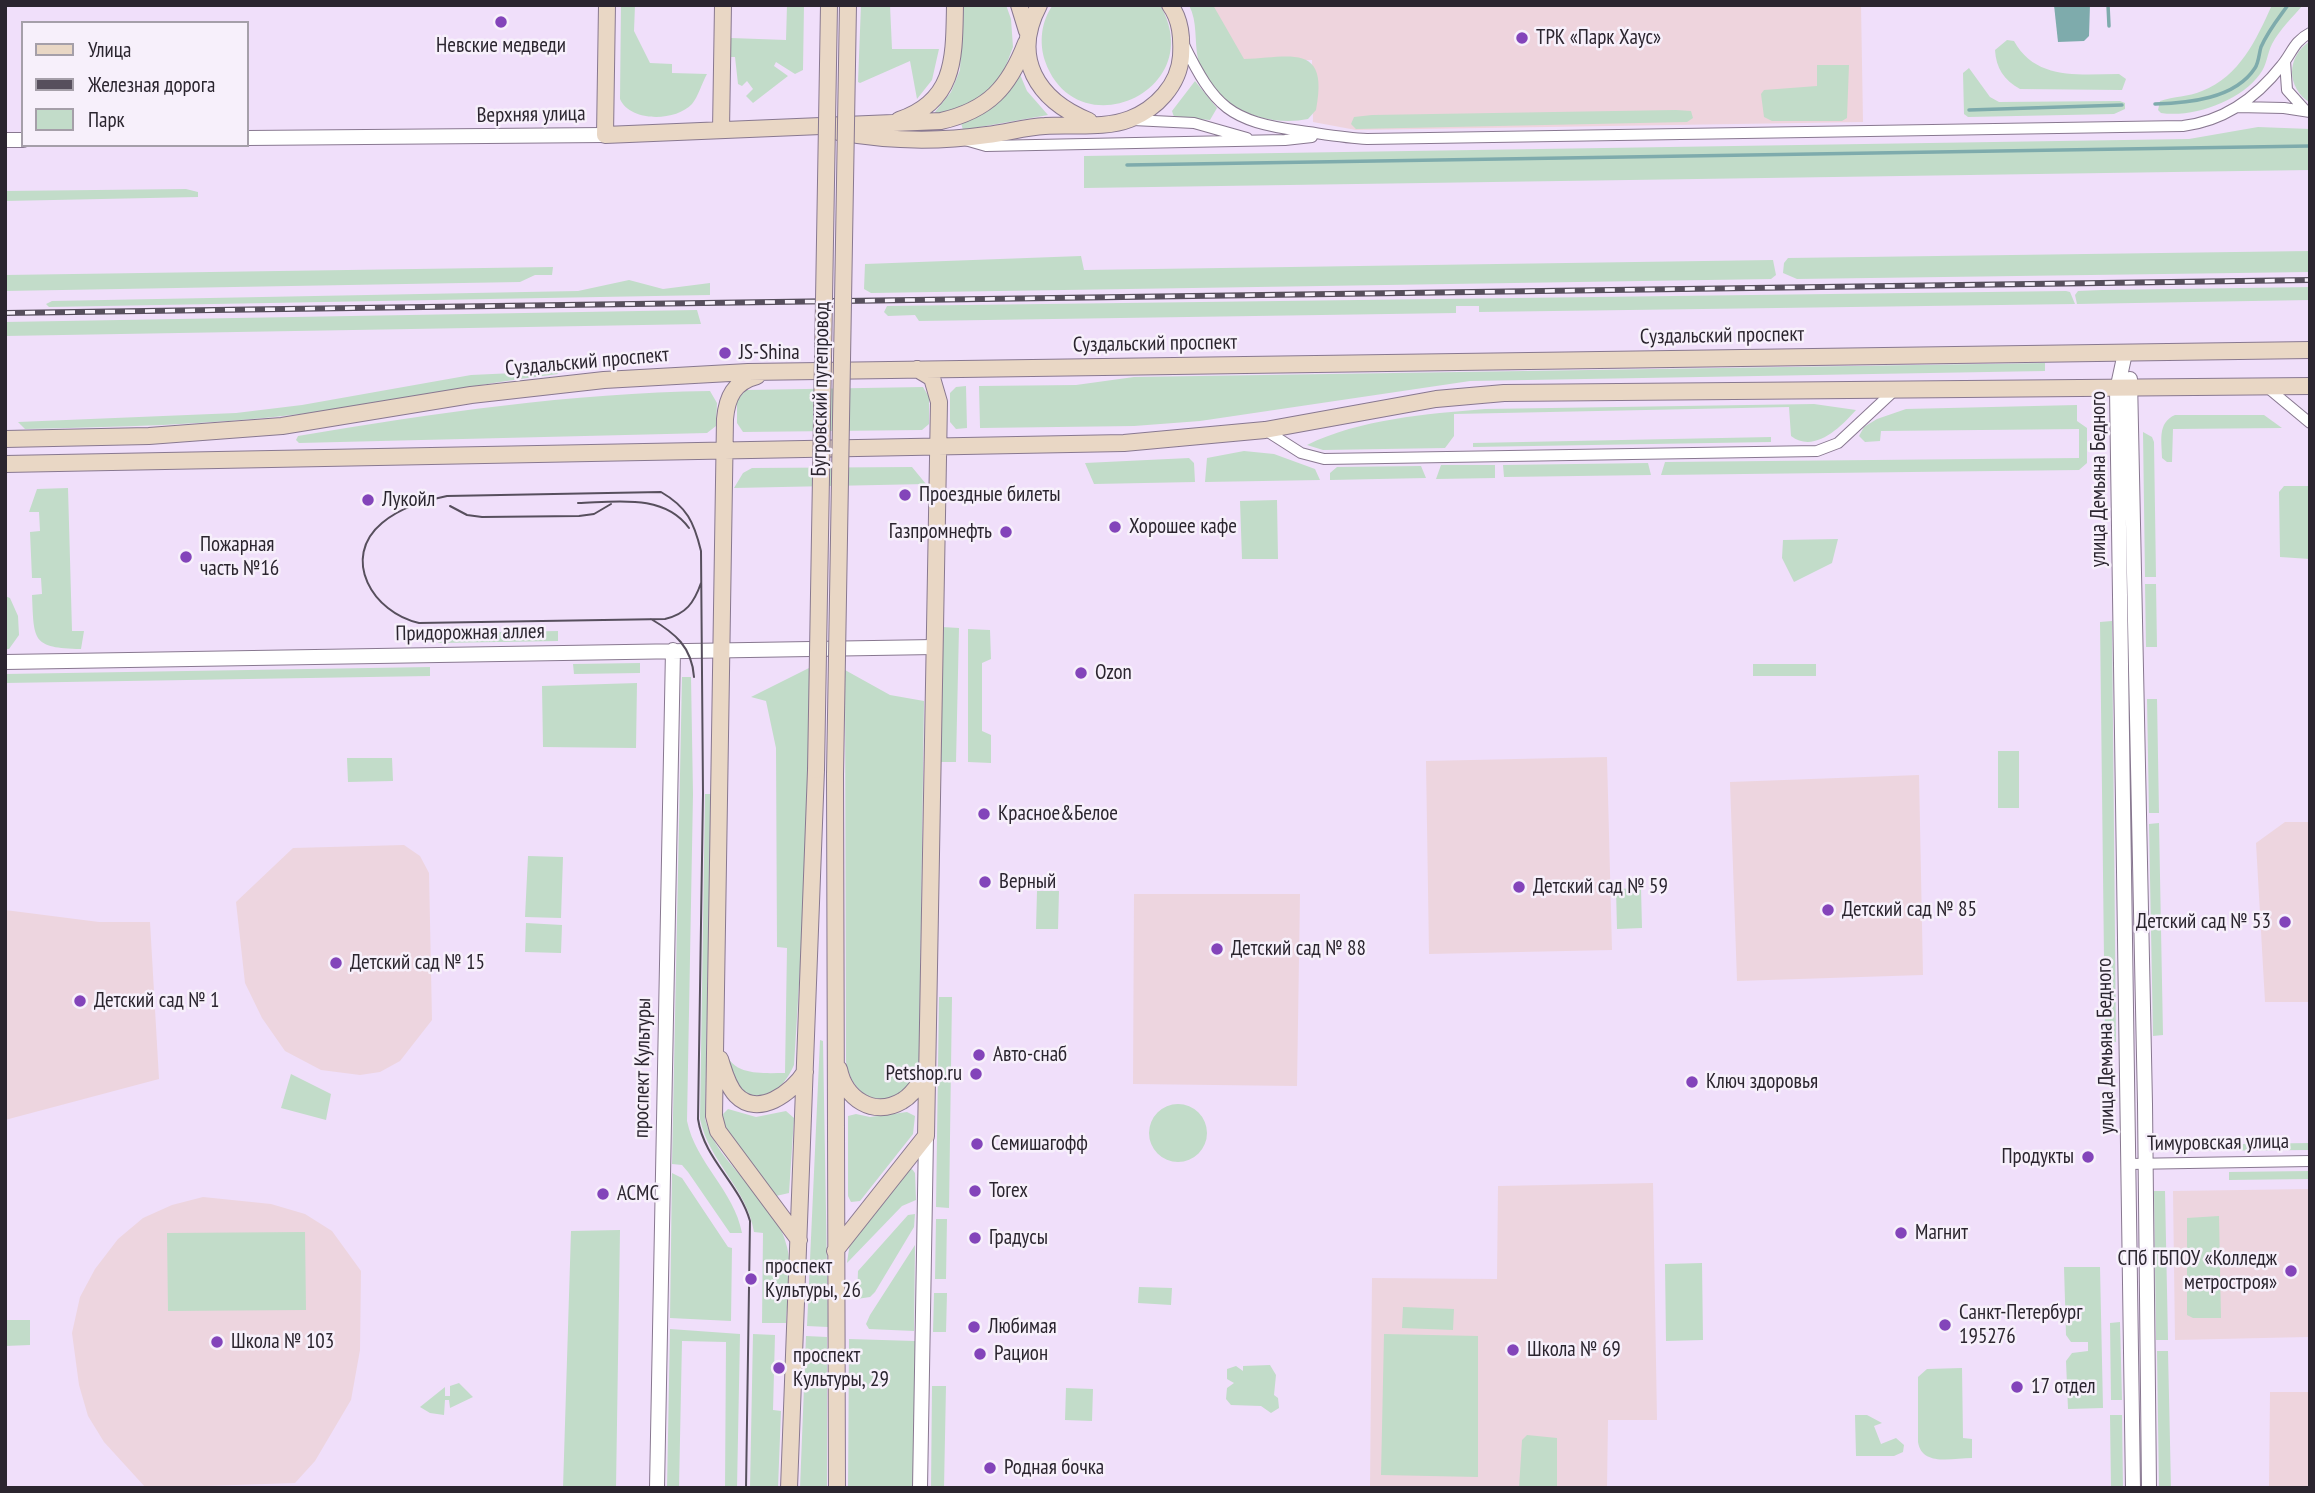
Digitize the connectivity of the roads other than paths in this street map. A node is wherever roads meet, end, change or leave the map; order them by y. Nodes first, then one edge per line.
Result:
1 (607, 5) edge
2 (723, 5) edge
3 (829, 5) edge
4 (848, 5) edge
5 (955, 5) edge
6 (1018, 5) edge
7 (1039, 5) edge
8 (1171, 7) edge
9 (2310, 33) edge
10 (1027, 37) junction
11 (1182, 41) junction
12 (2286, 61) junction
13 (2237, 107) junction
14 (2309, 112) edge
15 (1128, 120) junction
16 (893, 121) junction
17 (1094, 123) junction
18 (815, 129) junction
19 (721, 130) junction
20 (605, 135) junction
21 (1329, 135) junction
22 (248, 138) edge
23 (958, 139) junction
24 (1253, 141) junction
25 (2310, 351) edge
26 (2124, 353) junction
27 (917, 369) junction
28 (777, 372) junction
29 (2310, 386) edge
30 (1897, 388) junction
31 (2268, 388) junction
32 (2124, 390) junction
33 (2310, 423) edge
34 (1265, 430) junction
35 (5, 439) edge
36 (939, 445) junction
37 (725, 449) junction
38 (5, 464) edge
39 (935, 647) junction
40 (673, 650) junction
41 (723, 650) junction
42 (5, 662) edge
43 (715, 1039) junction
44 (836, 1048) junction
45 (805, 1072) junction
46 (928, 1072) junction
47 (926, 1136) junction
48 (2310, 1161) edge
49 (2128, 1164) junction
50 (2145, 1164) junction
51 (799, 1240) junction
52 (835, 1251) junction
53 (657, 1488) edge
54 (789, 1488) edge
55 (837, 1488) edge
56 (920, 1488) edge
57 (2133, 1488) edge
58 (2149, 1488) edge

1 - 20 main road
2 - 19 main road
3 - 45 main road, Бугровский путепровод, bridge
4 - 44 main road, Бугровский путепровод, bridge
5 - 16 main road
6 - 10 main road
7 - 10 main road, Верхняя улица
8 - 11 main road
9 - 12 street
10 - 16 main road, Верхняя улица
10 - 17 main road
11 - 15 main road
11 - 21 street
12 - 13 street
12 - 14 street
13 - 14 street
13 - 21 street
15 - 17 main road, Верхняя улица
15 - 24 street
16 - 18 main road, Верхняя улица
17 - 23 main road, Верхняя улица
18 - 19 main road, Верхняя улица
18 - 23 main road, Верхняя улица
19 - 20 main road, Верхняя улица
20 - 22 street, Верхняя улица
21 - 24 street
23 - 24 street
25 - 26 main road, Суздальский проспект
26 - 27 main road, Суздальский проспект
26 - 32 street, улица Демьяна Бедного
27 - 28 main road, Суздальский проспект
27 - 36 main road
28 - 35 main road, Суздальский проспект
28 - 37 main road
29 - 31 main road
30 - 32 main road
30 - 34 main road
30 - 34 street
31 - 32 main road
31 - 33 street
32 - 49 street, улица Демьяна Бедного
32 - 50 street, улица Демьяна Бедного
34 - 36 main road
36 - 37 main road
36 - 39 main road
37 - 38 main road
37 - 41 main road
39 - 41 street, Придорожная аллея
39 - 46 main road
40 - 41 street, Придорожная аллея
40 - 42 street, Придорожная аллея
40 - 53 street, проспект Культуры
41 - 43 main road
43 - 45 main road
43 - 51 main road
44 - 46 main road
44 - 52 main road
45 - 51 main road
46 - 47 main road
47 - 52 main road
47 - 56 street
48 - 50 street, Тимуровская улица
49 - 50 street, Тимуровская улица
49 - 57 street, улица Демьяна Бедного
50 - 58 street, улица Демьяна Бедного
51 - 54 main road
52 - 55 main road

